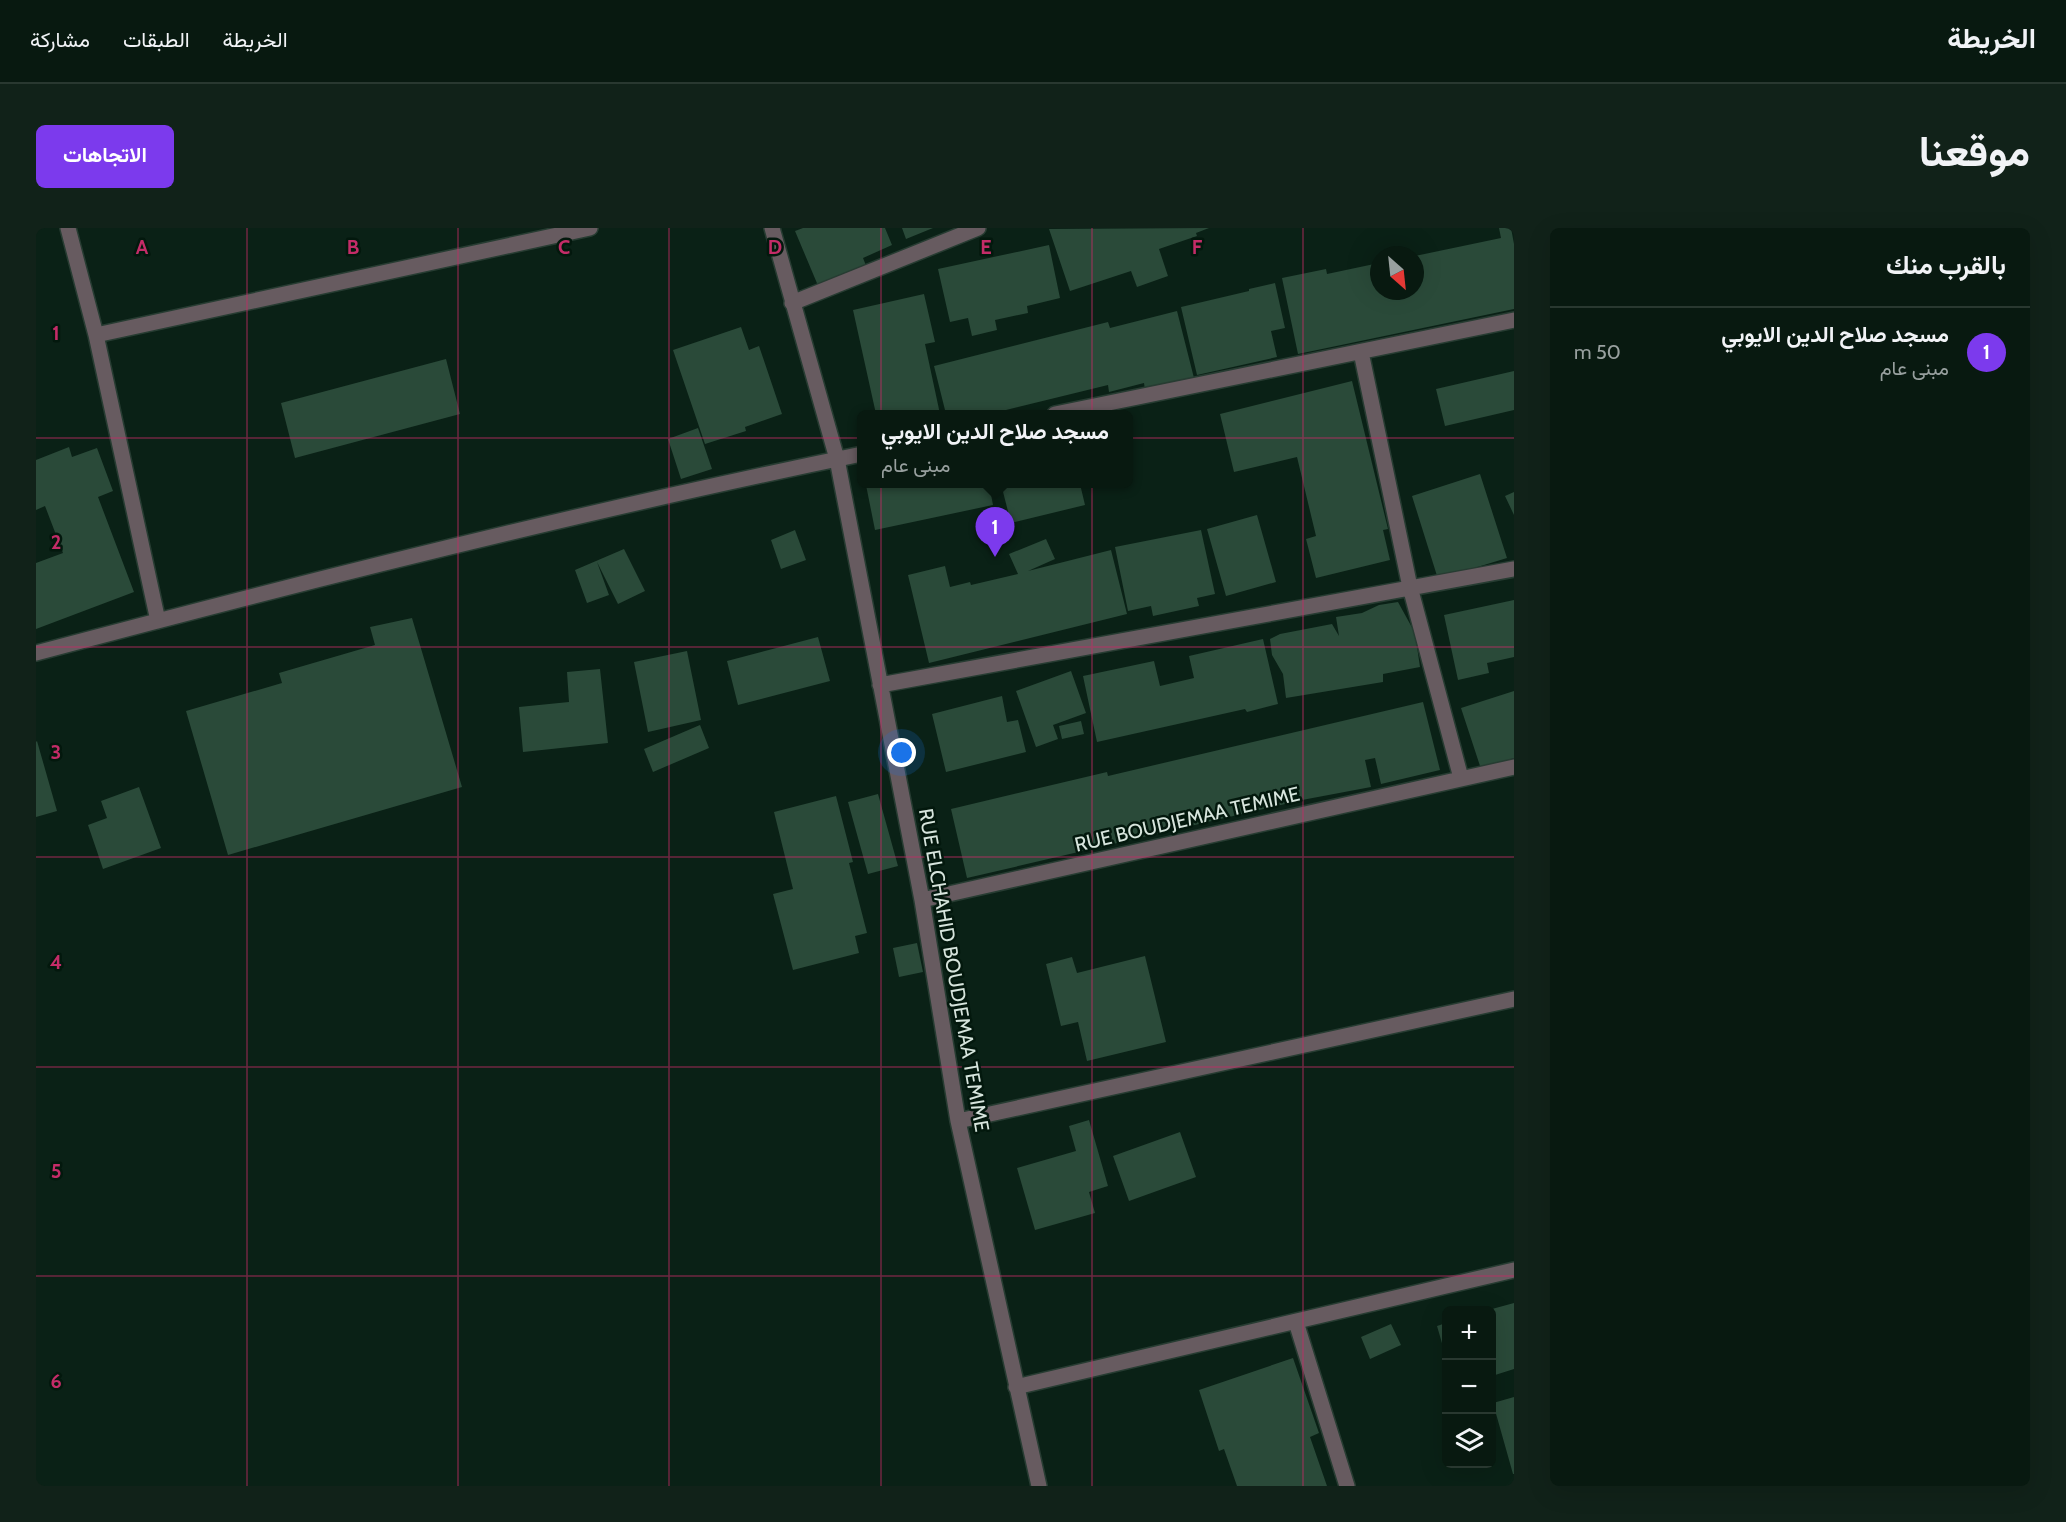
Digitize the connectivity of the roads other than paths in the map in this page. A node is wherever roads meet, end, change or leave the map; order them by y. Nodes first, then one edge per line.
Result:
1 (68, 228) edge
2 (590, 228) edge
3 (772, 228) edge
4 (978, 228) edge
5 (792, 303) junction
6 (1514, 320) edge
7 (96, 335) junction
8 (1361, 352) junction
9 (1075, 410) edge
10 (857, 455) edge
11 (837, 459) junction
12 (1514, 569) edge
13 (1410, 587) junction
14 (158, 621) junction
15 (36, 653) edge
16 (880, 685) junction
17 (1514, 767) edge
18 (1461, 778) junction
19 (922, 900) junction
20 (1514, 999) edge
21 (958, 1120) junction
22 (1514, 1270) edge
23 (1296, 1322) junction
24 (1016, 1386) junction
25 (1039, 1486) edge
26 (1347, 1486) edge

1 - 7 street
2 - 7 street
3 - 5 street, RUE ELCHAHID BOUDJEMAA TEMIME
4 - 5 street
5 - 11 street, RUE ELCHAHID BOUDJEMAA TEMIME
6 - 8 street
7 - 14 street
8 - 9 street
8 - 13 street
10 - 11 street
11 - 14 street
11 - 16 street, RUE ELCHAHID BOUDJEMAA TEMIME
12 - 13 street
13 - 16 street
13 - 18 street
14 - 15 street
16 - 19 street, RUE ELCHAHID BOUDJEMAA TEMIME
17 - 18 street, RUE BOUDJEMAA TEMIME
18 - 19 street, RUE BOUDJEMAA TEMIME
19 - 21 street, RUE ELCHAHID BOUDJEMAA TEMIME
20 - 21 street
21 - 24 street, RUE ELCHAHID BOUDJEMAA TEMIME
22 - 23 street
23 - 24 street
23 - 26 street
24 - 25 street, RUE ELCHAHID BOUDJEMAA TEMIME

